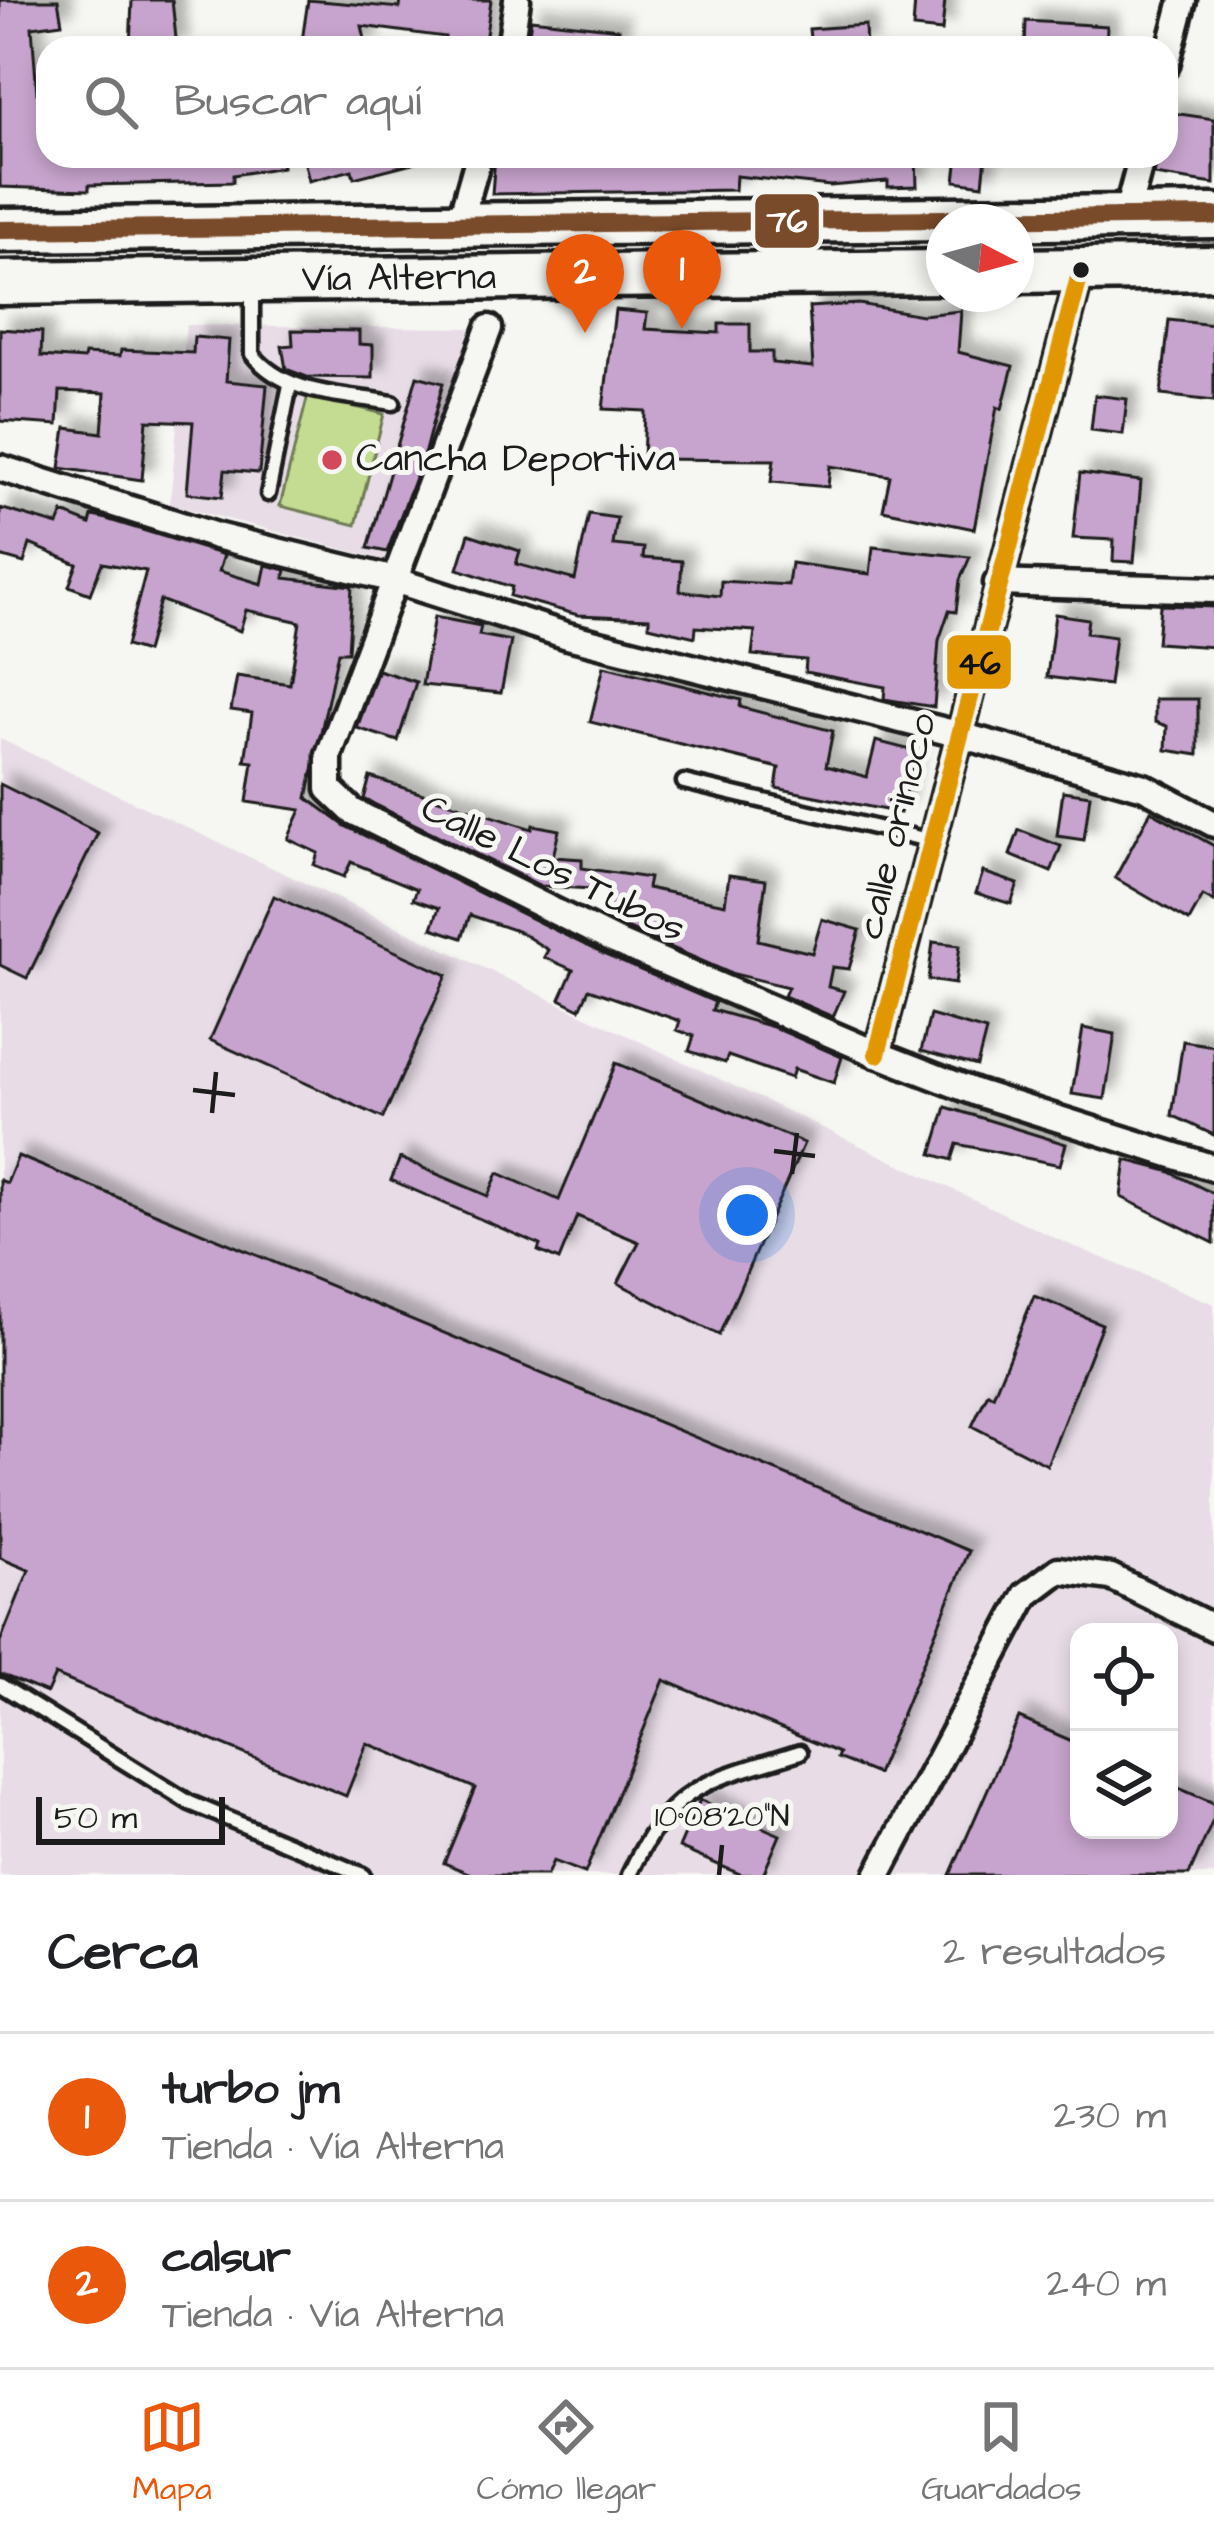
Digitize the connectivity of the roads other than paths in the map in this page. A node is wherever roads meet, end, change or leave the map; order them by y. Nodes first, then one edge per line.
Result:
1 (517, 0) edge
2 (1183, 0) edge
3 (512, 36) edge
4 (1173, 36) edge
5 (476, 168) edge
6 (1139, 168) edge
7 (1126, 216) junction
8 (1214, 216) edge
9 (460, 222) junction
10 (0, 230) edge
11 (1214, 268) edge
12 (1081, 270) junction
13 (1034, 271) edge
14 (926, 272) edge
15 (252, 282) junction
16 (0, 283) edge
17 (489, 328) dead end
18 (290, 385) junction
19 (393, 403) dead end
20 (7, 469) edge
21 (268, 494) dead end
22 (391, 579) junction
23 (997, 583) junction
24 (1214, 590) edge
25 (957, 734) junction
26 (684, 782) dead end
27 (1214, 824) edge
28 (928, 840) junction
29 (877, 1054) junction
30 (1214, 1168) edge
31 (1214, 1628) edge
32 (0, 1687) edge
33 (800, 1752) dead end
34 (363, 1875) edge
35 (629, 1875) edge
36 (878, 1875) edge

1 - 3 street
2 - 4 street
5 - 9 street
6 - 7 street
7 - 8 highway, Vía Alterna
7 - 9 highway, Vía Alterna
9 - 10 highway, Vía Alterna
11 - 12 highway
12 - 13 highway
12 - 23 street, calle orinoco
14 - 15 highway, Vía Alterna
15 - 16 highway, Vía Alterna
15 - 18 lane
17 - 22 street, Calle Los Tubos
18 - 19 lane
18 - 21 lane
20 - 22 street
22 - 25 street
22 - 29 street, Calle Los Tubos
23 - 24 street
23 - 25 street, calle orinoco
25 - 27 street
25 - 28 street, calle orinoco
26 - 28 lane
28 - 29 street, calle orinoco
29 - 30 street, Calle Los Tubos
31 - 36 street
32 - 34 lane
33 - 35 lane

